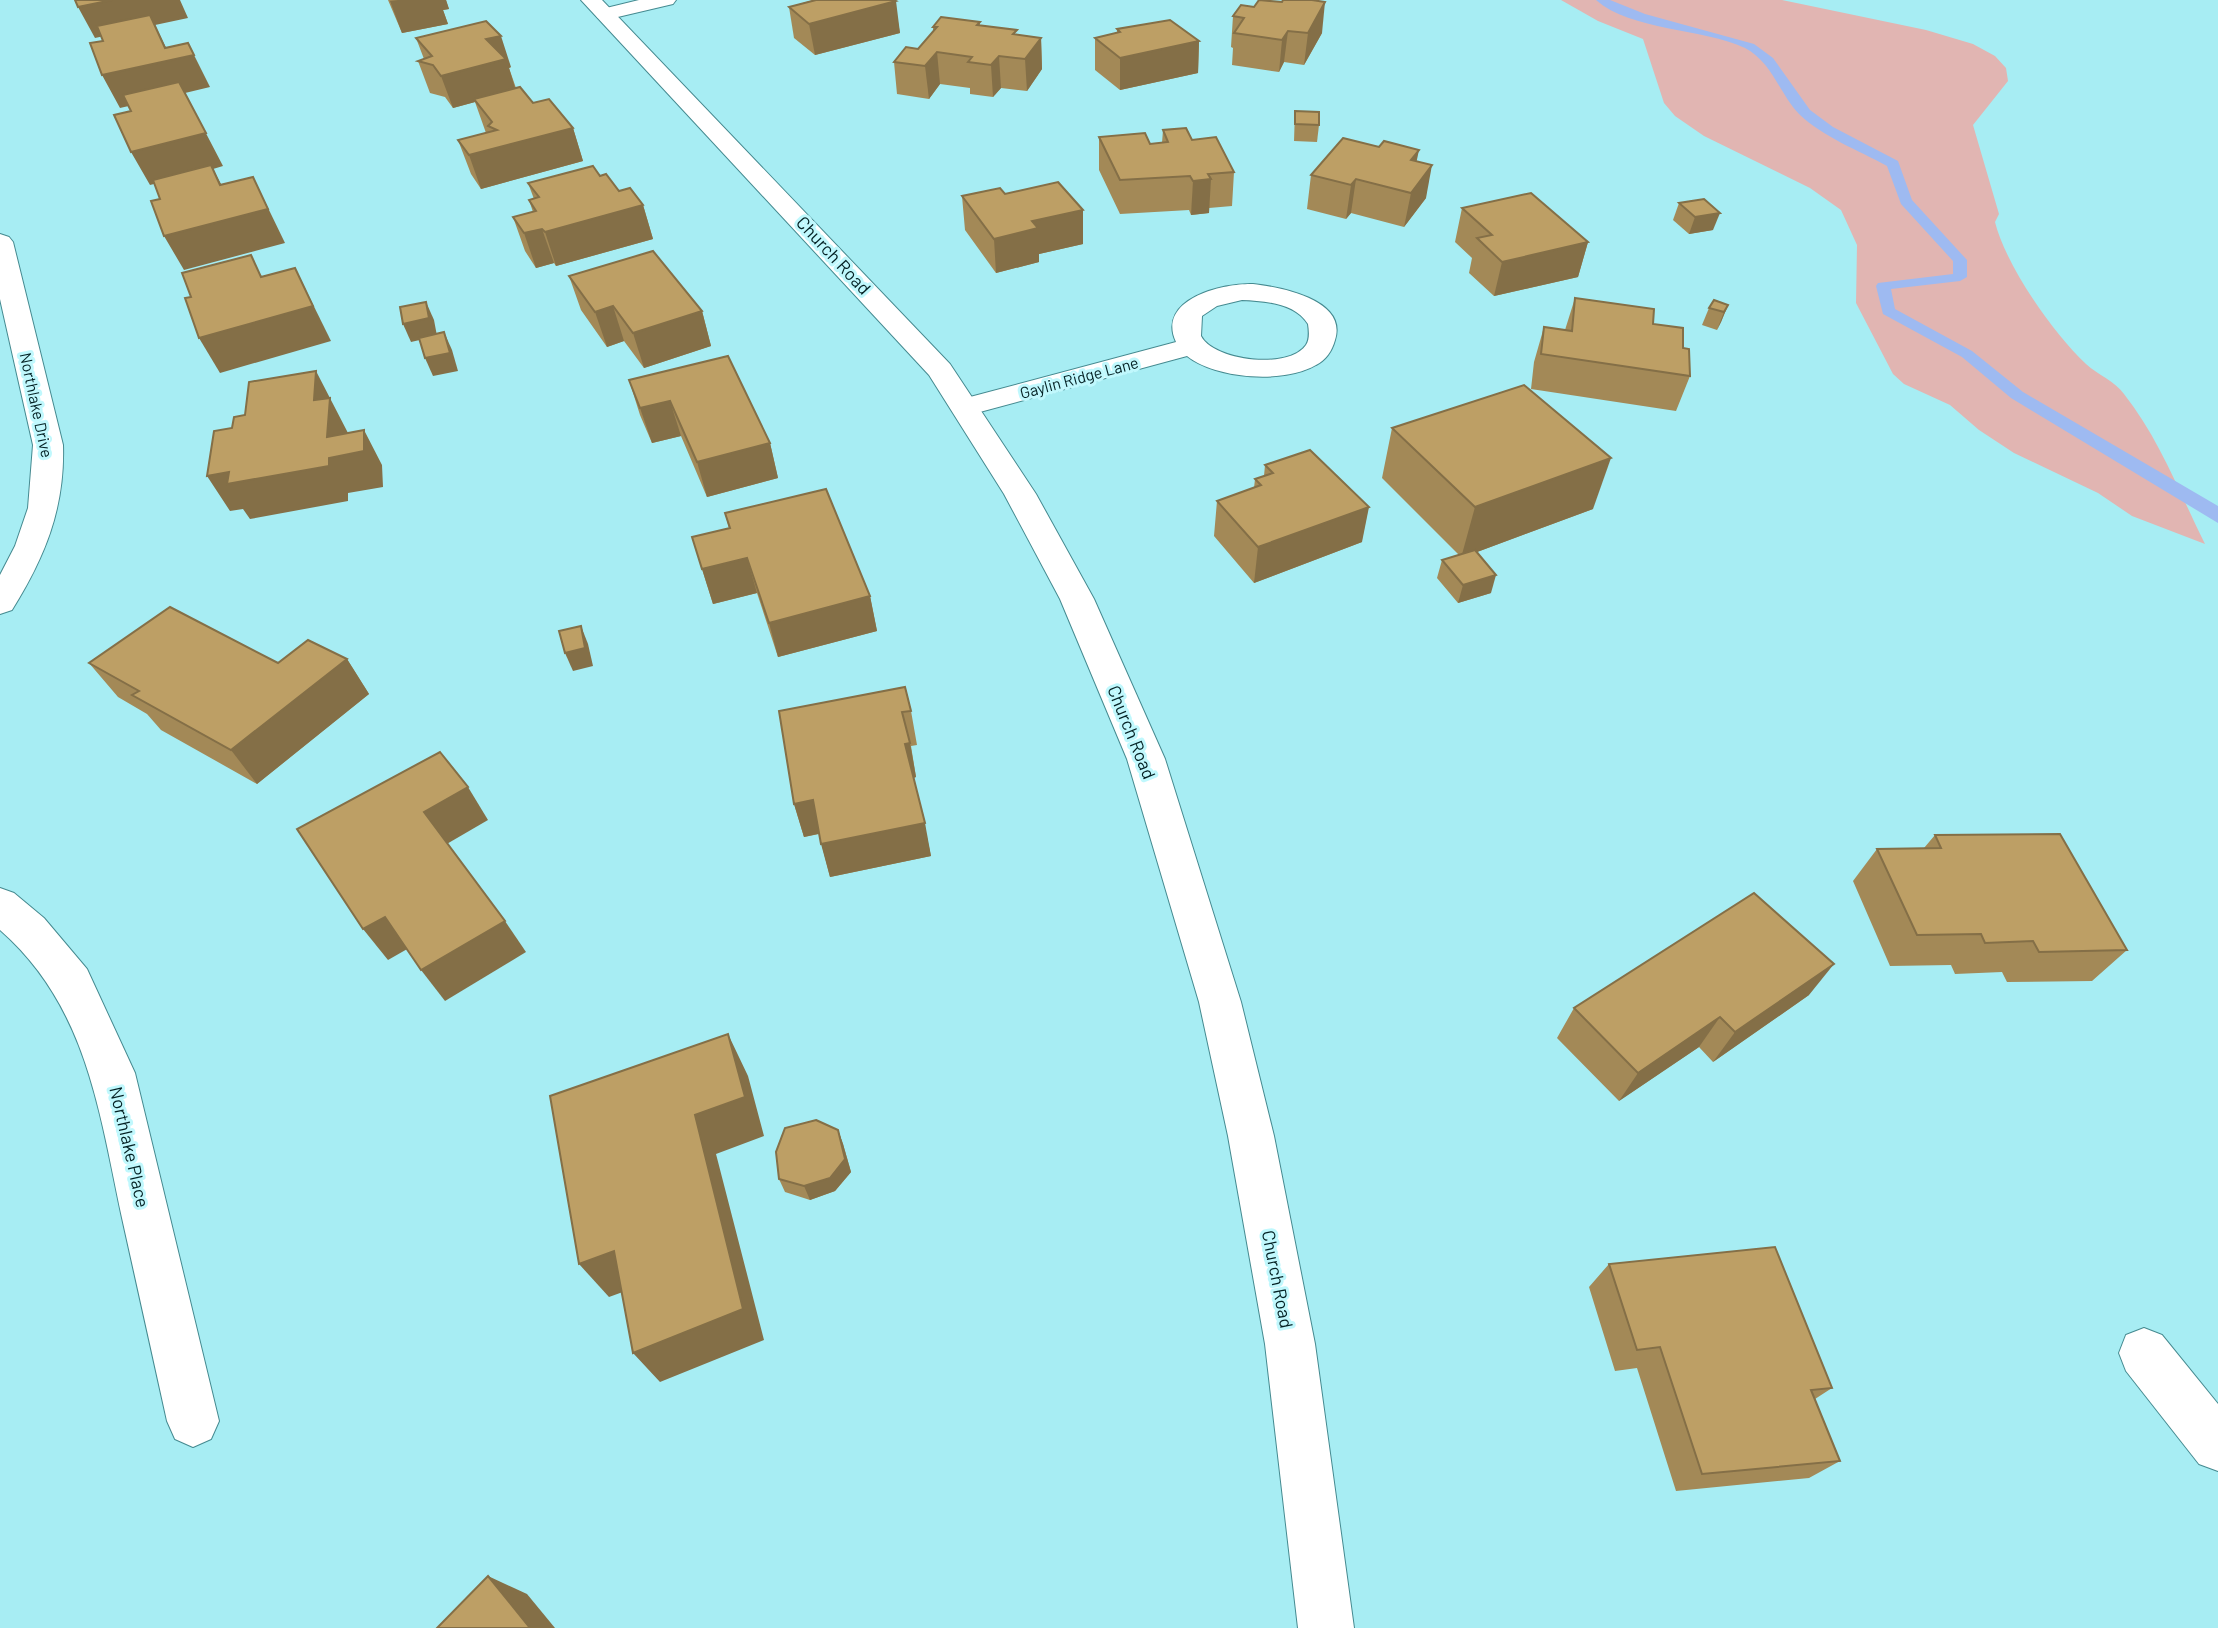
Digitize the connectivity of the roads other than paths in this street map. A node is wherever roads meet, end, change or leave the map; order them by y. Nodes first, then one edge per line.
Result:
1 (666, 0) edge
2 (598, 7) edge
3 (0, 242) edge
4 (1192, 346) dead end
5 (965, 407) junction
6 (0, 602) edge
7 (0, 905) edge
8 (2144, 1353) dead end
9 (193, 1421) dead end
10 (2218, 1446) edge
11 (1326, 1628) edge

1 - 2 street
2 - 5 street, Church Road
3 - 6 street, Northlake Drive
4 - 5 street, Gaylin Ridge Lane
5 - 11 street, Church Road
7 - 9 street, Northlake Place
8 - 10 street

